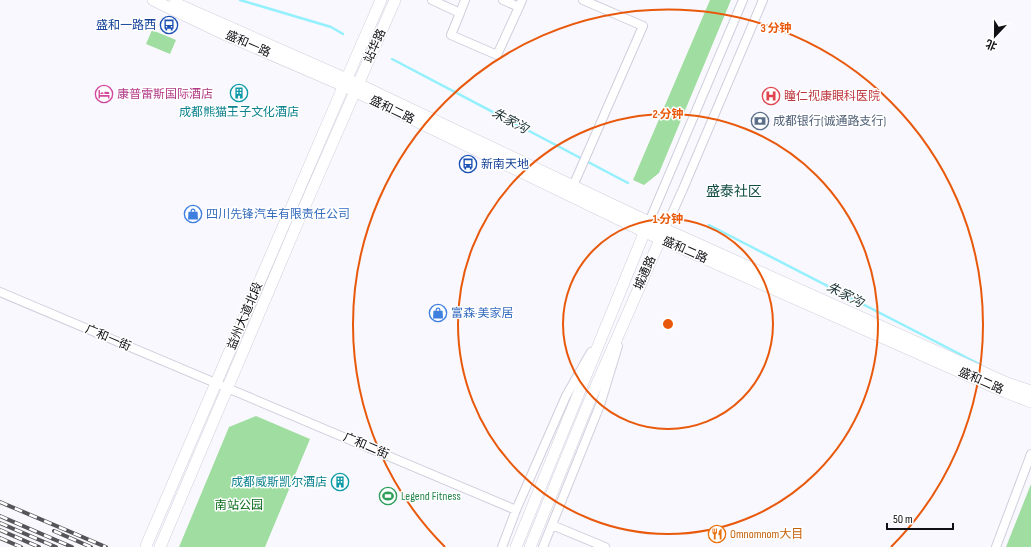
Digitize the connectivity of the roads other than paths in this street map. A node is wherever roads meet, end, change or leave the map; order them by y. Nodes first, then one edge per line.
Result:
1 (153, 0) edge
2 (169, 0) edge
3 (381, 0) edge
4 (395, 0) edge
5 (432, 0) edge
6 (465, 0) edge
7 (503, 0) edge
8 (583, 0) edge
9 (743, 0) edge
10 (763, 0) edge
11 (520, 4) edge
12 (460, 12) junction
13 (345, 82) junction
14 (356, 88) junction
15 (573, 186) junction
16 (647, 227) junction
17 (663, 234) junction
18 (0, 292) edge
19 (610, 318) junction
20 (623, 324) junction
21 (216, 383) junction
22 (227, 388) junction
23 (1031, 391) edge
24 (1031, 402) edge
25 (1031, 454) edge
26 (516, 510) junction
27 (552, 525) junction
28 (146, 546) edge
29 (160, 547) edge
30 (502, 547) edge
31 (516, 547) edge
32 (530, 547) edge
33 (543, 547) edge
34 (605, 547) edge
35 (996, 547) edge

1 - 13 main road, 盛和一路
2 - 13 main road, 盛和一路
3 - 13 main road, 站华路
4 - 14 main road, 站华路
5 - 12 street
6 - 12 street
7 - 11 street
8 - 15 street
9 - 16 street, 城通路
10 - 17 street, 城通路
11 - 12 street
13 - 14 main road
13 - 21 main road, 益州大道北段
14 - 15 main road
14 - 16 main road, 盛和二路
14 - 22 main road, 益州大道北段
15 - 16 main road
16 - 17 main road, 盛和二路
16 - 19 main road, 城通路
17 - 20 main road, 城通路
17 - 23 main road
17 - 24 main road, 盛和二路
18 - 21 street, 广和一街
19 - 26 street
19 - 31 main road, 城通路
20 - 27 street
20 - 32 main road, 城通路
21 - 22 street, 广和二街
21 - 28 main road, 益州大道北段
22 - 26 street, 广和二街
22 - 29 main road, 益州大道北段
25 - 35 street
26 - 30 street
27 - 33 street
27 - 34 street

